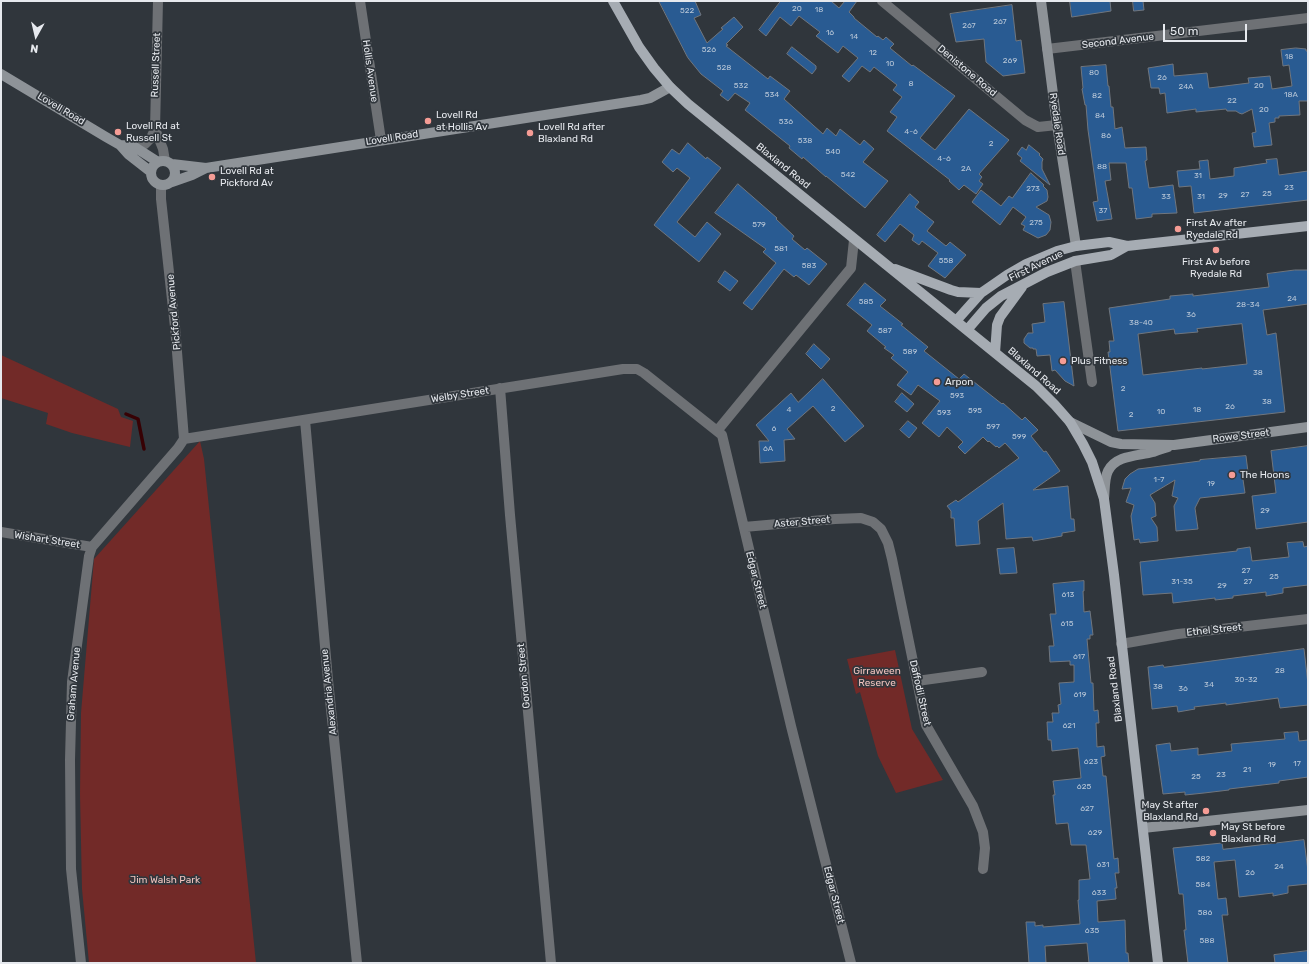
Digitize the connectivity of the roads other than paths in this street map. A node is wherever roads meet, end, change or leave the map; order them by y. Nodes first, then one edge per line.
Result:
1 (158, 1) edge
2 (360, 1) edge
3 (613, 1) edge
4 (882, 1) edge
5 (1041, 1) edge
6 (1308, 18) edge
7 (1047, 50) junction
8 (1, 74) edge
9 (670, 87) junction
10 (1057, 125) junction
11 (155, 129) junction
12 (381, 140) junction
13 (120, 145) junction
14 (133, 146) junction
15 (165, 162) junction
16 (206, 168) junction
17 (151, 172) junction
18 (172, 182) junction
19 (161, 185) junction
20 (1308, 226) edge
21 (854, 240) junction
22 (1076, 246) junction
23 (1127, 246) junction
24 (1076, 261) junction
25 (885, 264) junction
26 (1024, 284) junction
27 (981, 293) junction
28 (956, 321) junction
29 (967, 330) junction
30 (995, 353) junction
31 (1092, 382) dead end
32 (500, 388) junction
33 (305, 420) junction
34 (1070, 422) junction
35 (1308, 427) edge
36 (717, 431) junction
37 (184, 439) junction
38 (1174, 445) junction
39 (1104, 499) junction
40 (861, 518) joint
41 (744, 527) junction
42 (1, 532) edge
43 (92, 547) junction
44 (1308, 619) edge
45 (1122, 644) junction
46 (982, 672) dead end
47 (917, 681) junction
48 (1308, 810) edge
49 (1143, 828) junction
50 (983, 869) dead end
51 (81, 963) edge
52 (357, 963) edge
53 (551, 963) edge
54 (851, 963) edge
55 (1158, 963) edge

1 - 11 street, Russell Street
2 - 12 street, Hollis Avenue
3 - 9 main road, Blaxland Road
4 - 10 street, Denistone Road
5 - 7 street, Ryedale Road
6 - 7 street, Second Avenue
7 - 10 street, Ryedale Road
8 - 13 street, Lovell Road
9 - 12 street, Lovell Road
9 - 21 main road, Blaxland Road
10 - 22 street, Ryedale Road
11 - 14 street
11 - 15 street, Russell Street
12 - 16 street, Lovell Road
13 - 14 street, Lovell Road
13 - 17 street, Lovell Road
14 - 15 street, Lovell Road
15 - 16 street, Lovell Road
15 - 17 street
15 - 18 street
16 - 18 street, Lovell Road
17 - 19 street
18 - 19 street
19 - 37 street, Pickford Avenue
20 - 23 main road, First Avenue
21 - 25 main road, Blaxland Road
21 - 36 street
22 - 23 main road, First Avenue
22 - 27 main road, First Avenue
23 - 24 main road, First Avenue
24 - 26 main road, First Avenue
24 - 31 street
25 - 27 main road
25 - 28 main road, Blaxland Road
26 - 29 main road, First Avenue
26 - 30 main road
27 - 28 main road, First Avenue
28 - 29 main road, Blaxland Road
29 - 30 main road, Blaxland Road
30 - 34 main road, Blaxland Road
32 - 33 street, Welby Street
32 - 36 street, Welby Street
32 - 53 street, Gordon Street
33 - 37 street, Welby Street
33 - 52 street, Alexandria Avenue
34 - 38 street, Rowe Street
34 - 39 main road, Blaxland Road
35 - 38 street, Rowe Street
36 - 41 street, Edgar Street
37 - 43 street, Graham Avenue
38 - 39 street, Rowe Street
39 - 45 main road, Blaxland Road
40 - 41 street, Aster Street
40 - 47 street, Daffodil Street
41 - 54 street, Edgar Street
42 - 43 street, Wishart Street
43 - 51 street, Graham Avenue
44 - 45 street, Ethel Street
45 - 49 main road, Blaxland Road
46 - 47 street
47 - 50 street, Daffodil Street
48 - 49 street
49 - 55 main road, Blaxland Road

